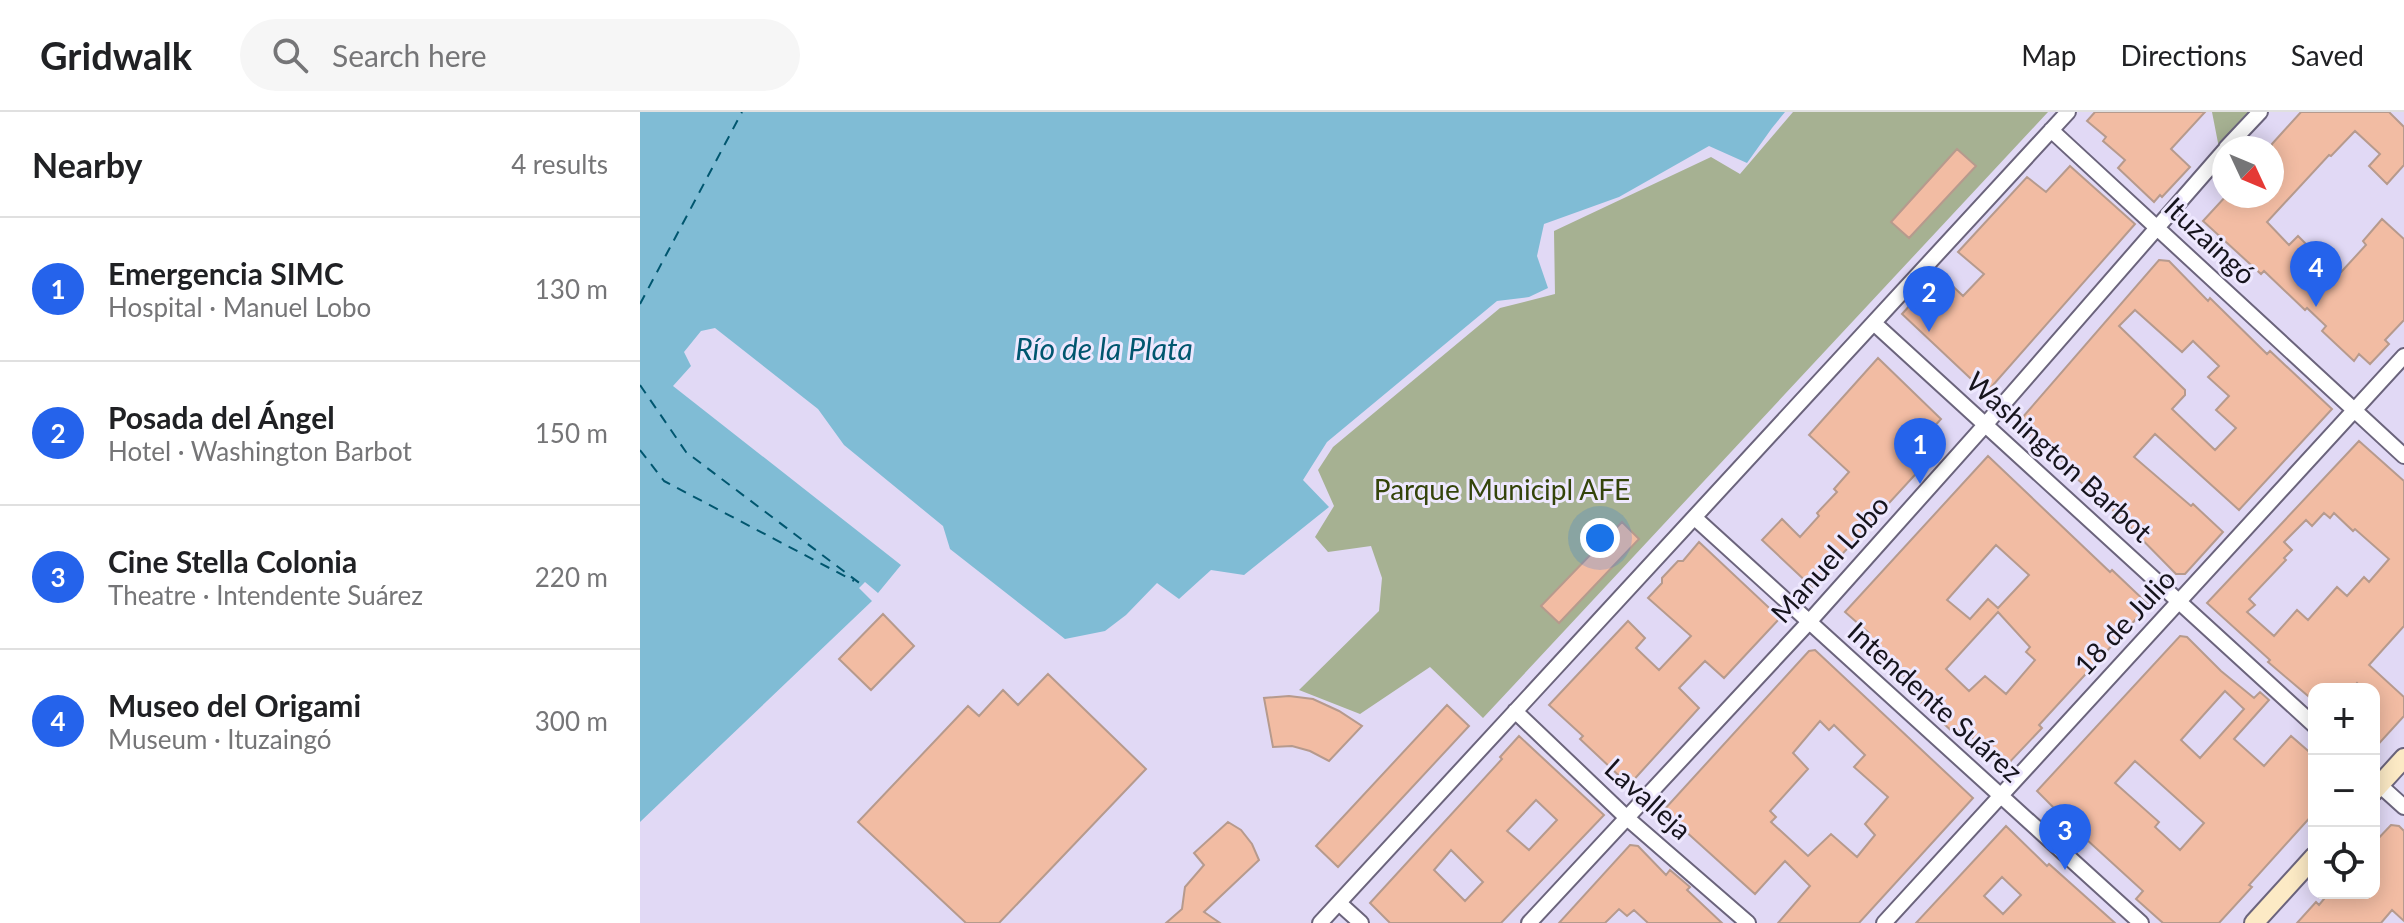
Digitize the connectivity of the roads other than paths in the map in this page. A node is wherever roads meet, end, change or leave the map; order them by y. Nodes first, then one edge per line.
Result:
1 (2068, 112) edge
2 (2260, 112) edge
3 (2051, 130) junction
4 (2237, 136) edge
5 (2212, 164) edge
6 (2156, 227) junction
7 (1875, 324) junction
8 (2404, 356) edge
9 (2354, 410) junction
10 (1985, 425) junction
11 (2404, 456) edge
12 (1695, 518) junction
13 (2179, 602) junction
14 (1809, 622) junction
15 (1515, 711) junction
16 (2308, 720) edge
17 (2404, 758) edge
18 (2380, 781) edge
19 (2380, 788) edge
20 (2000, 796) junction
21 (2404, 807) edge
22 (1627, 818) junction
23 (2308, 864) edge
24 (1339, 903) junction
25 (1320, 923) edge
26 (1361, 923) edge
27 (1529, 923) edge
28 (1748, 923) edge
29 (1884, 923) edge
30 (2141, 923) edge
31 (2254, 923) edge

1 - 3 street
2 - 4 street, Manuel Lobo
3 - 6 street, Ituzaingó
3 - 7 street
5 - 6 street, Manuel Lobo
6 - 9 street, Ituzaingó
6 - 10 street, Manuel Lobo
7 - 10 street, Washington Barbot
7 - 12 street
8 - 9 street, 18 de Julio
9 - 11 street, Ituzaingó
9 - 13 street, 18 de Julio
10 - 13 street, Washington Barbot
10 - 14 street, Manuel Lobo
12 - 14 street, Intendente Suárez
12 - 15 street
13 - 16 street, Washington Barbot
13 - 20 street, 18 de Julio
14 - 20 street, Intendente Suárez
14 - 22 street, Manuel Lobo
15 - 22 street, Lavalleja
15 - 24 street
17 - 18 street
19 - 21 street
20 - 29 street, 18 de Julio
20 - 30 street, Intendente Suárez
22 - 27 street, Manuel Lobo
22 - 28 street, Lavalleja
23 - 31 street
24 - 25 street
24 - 26 street

